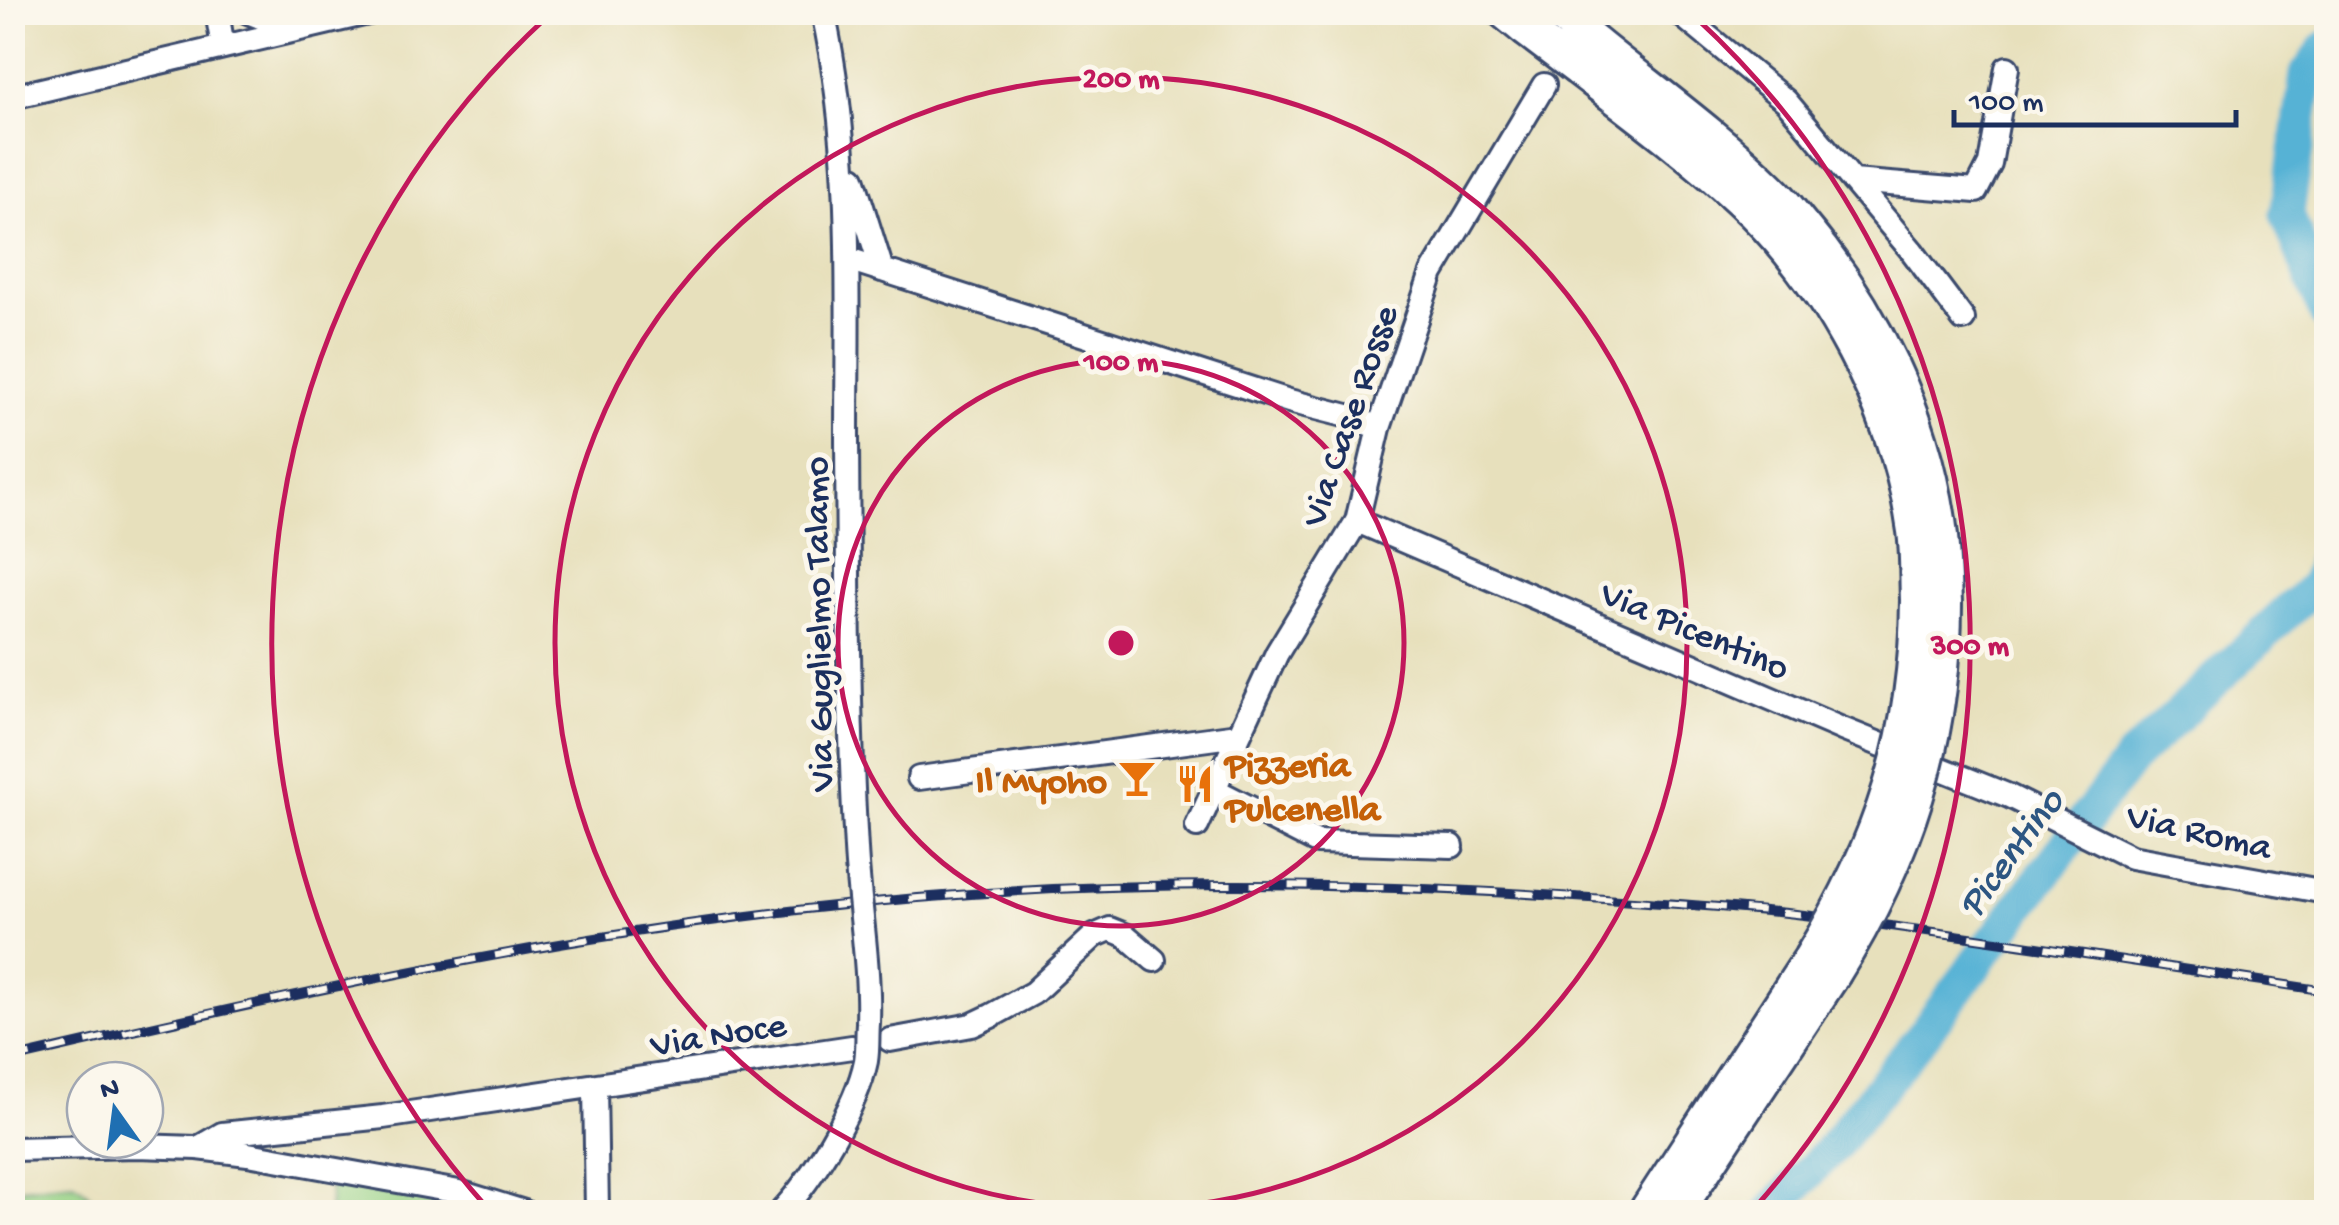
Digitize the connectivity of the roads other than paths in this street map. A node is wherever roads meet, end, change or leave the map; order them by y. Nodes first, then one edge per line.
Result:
1 (216, 12) edge
2 (248, 12) edge
3 (372, 12) edge
4 (824, 12) edge
5 (1557, 12) edge
6 (1678, 12) edge
7 (1514, 21) edge
8 (328, 23) junction
9 (224, 48) junction
10 (1586, 56) junction
11 (2007, 68) dead end
12 (1544, 85) dead end
13 (12, 97) edge
14 (842, 141) junction
15 (1853, 181) junction
16 (848, 259) junction
17 (882, 270) junction
18 (1963, 319) dead end
19 (1379, 428) junction
20 (1357, 521) junction
21 (1238, 735) junction
22 (918, 778) dead end
23 (1213, 789) junction
24 (2009, 796) joint
25 (1196, 826) dead end
26 (1452, 846) dead end
27 (2326, 892) edge
28 (1154, 960) dead end
29 (1822, 966) junction
30 (890, 1040) dead end
31 (852, 1047) dead end
32 (595, 1086) junction
33 (198, 1148) junction
34 (12, 1149) edge
35 (524, 1212) edge
36 (596, 1212) edge
37 (781, 1212) edge
38 (1645, 1212) edge
39 (1677, 1212) edge

1 - 9 street
2 - 8 street
3 - 8 street
4 - 14 street, Via Guglielmo Talamo
5 - 10 highway, bridge
6 - 15 street
7 - 10 highway, bridge
8 - 9 street
9 - 13 street
10 - 29 highway, bridge
11 - 15 street
12 - 19 street, Via Case Rosse
14 - 16 street, Via Guglielmo Talamo
14 - 17 street
15 - 18 street
16 - 17 street
16 - 37 street, Via Guglielmo Talamo, bridge
17 - 19 street
19 - 20 street, Via Case Rosse
20 - 21 street, Via Case Rosse
20 - 24 street, Via Picentino
21 - 22 street
21 - 23 street, Via Case Rosse
23 - 25 street, Via Case Rosse
23 - 26 street
24 - 27 street, Via Roma
28 - 30 street
29 - 38 highway
29 - 39 highway
31 - 32 street, Via Noce
32 - 33 street, Via Noce
32 - 36 street
33 - 34 street
33 - 35 street

